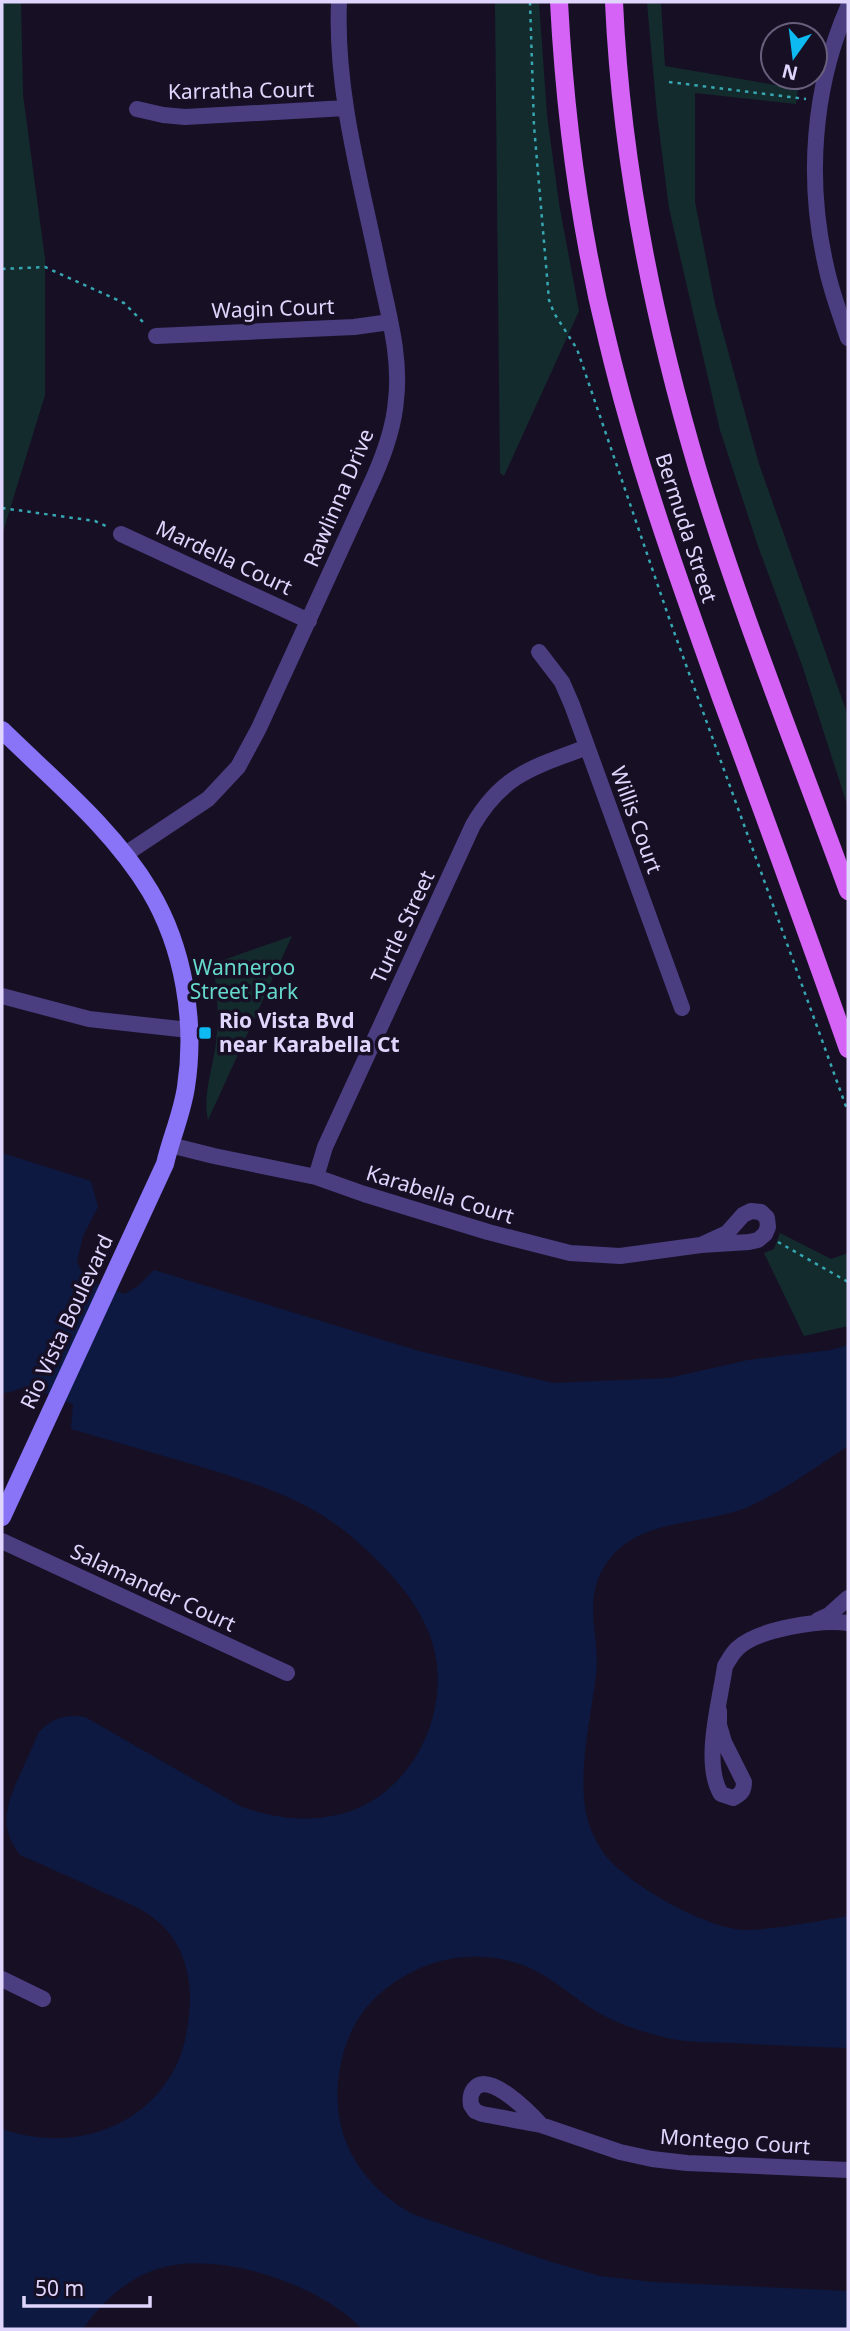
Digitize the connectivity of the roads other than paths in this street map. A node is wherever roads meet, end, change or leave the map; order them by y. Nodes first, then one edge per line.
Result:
1 (340, 2) edge
2 (559, 2) edge
3 (614, 2) edge
4 (848, 7) edge
5 (346, 108) junction
6 (137, 109) dead end
7 (390, 322) junction
8 (156, 336) road end
9 (848, 338) edge
10 (121, 534) road end
11 (309, 621) junction
12 (539, 652) dead end
13 (2, 730) edge
14 (587, 747) junction
15 (124, 855) junction
16 (848, 891) edge
17 (2, 996) edge
18 (682, 1008) dead end
19 (189, 1030) junction
20 (848, 1049) edge
21 (170, 1145) junction
22 (316, 1177) junction
23 (701, 1245) junction
24 (53, 1399) junction
25 (2, 1502) edge
26 (2, 1517) edge
27 (2, 1541) edge
28 (848, 1598) edge
29 (812, 1622) junction
30 (848, 1623) edge
31 (287, 1673) dead end
32 (719, 1711) dead end
33 (2, 1979) edge
34 (43, 1998) dead end
35 (541, 2125) dead end
36 (848, 2170) edge

1 - 5 street, Rawlinna Drive
2 - 20 main road, Bermuda Street
3 - 16 main road, Bermuda Street
4 - 9 street
5 - 6 street, Karratha Court
5 - 7 street, Rawlinna Drive
7 - 8 street, Wagin Court
7 - 11 street, Rawlinna Drive
10 - 11 street, Mardella Court
11 - 15 street, Rawlinna Drive
12 - 14 street, Willis Court
13 - 15 street, Rio Vista Boulevard
14 - 18 street, Willis Court
14 - 22 street, Turtle Street
15 - 19 street, Rio Vista Boulevard
17 - 19 street
19 - 21 street, Rio Vista Boulevard
21 - 22 street, Karabella Court
21 - 24 street, Rio Vista Boulevard
22 - 23 street, Karabella Court
23 - 23 street, Karabella Court
24 - 25 street, Rio Vista Boulevard
24 - 26 street, Rio Vista Boulevard
27 - 31 street, Salamander Court
28 - 29 street
29 - 30 street
29 - 32 street
33 - 34 street
35 - 36 street, Montego Court

